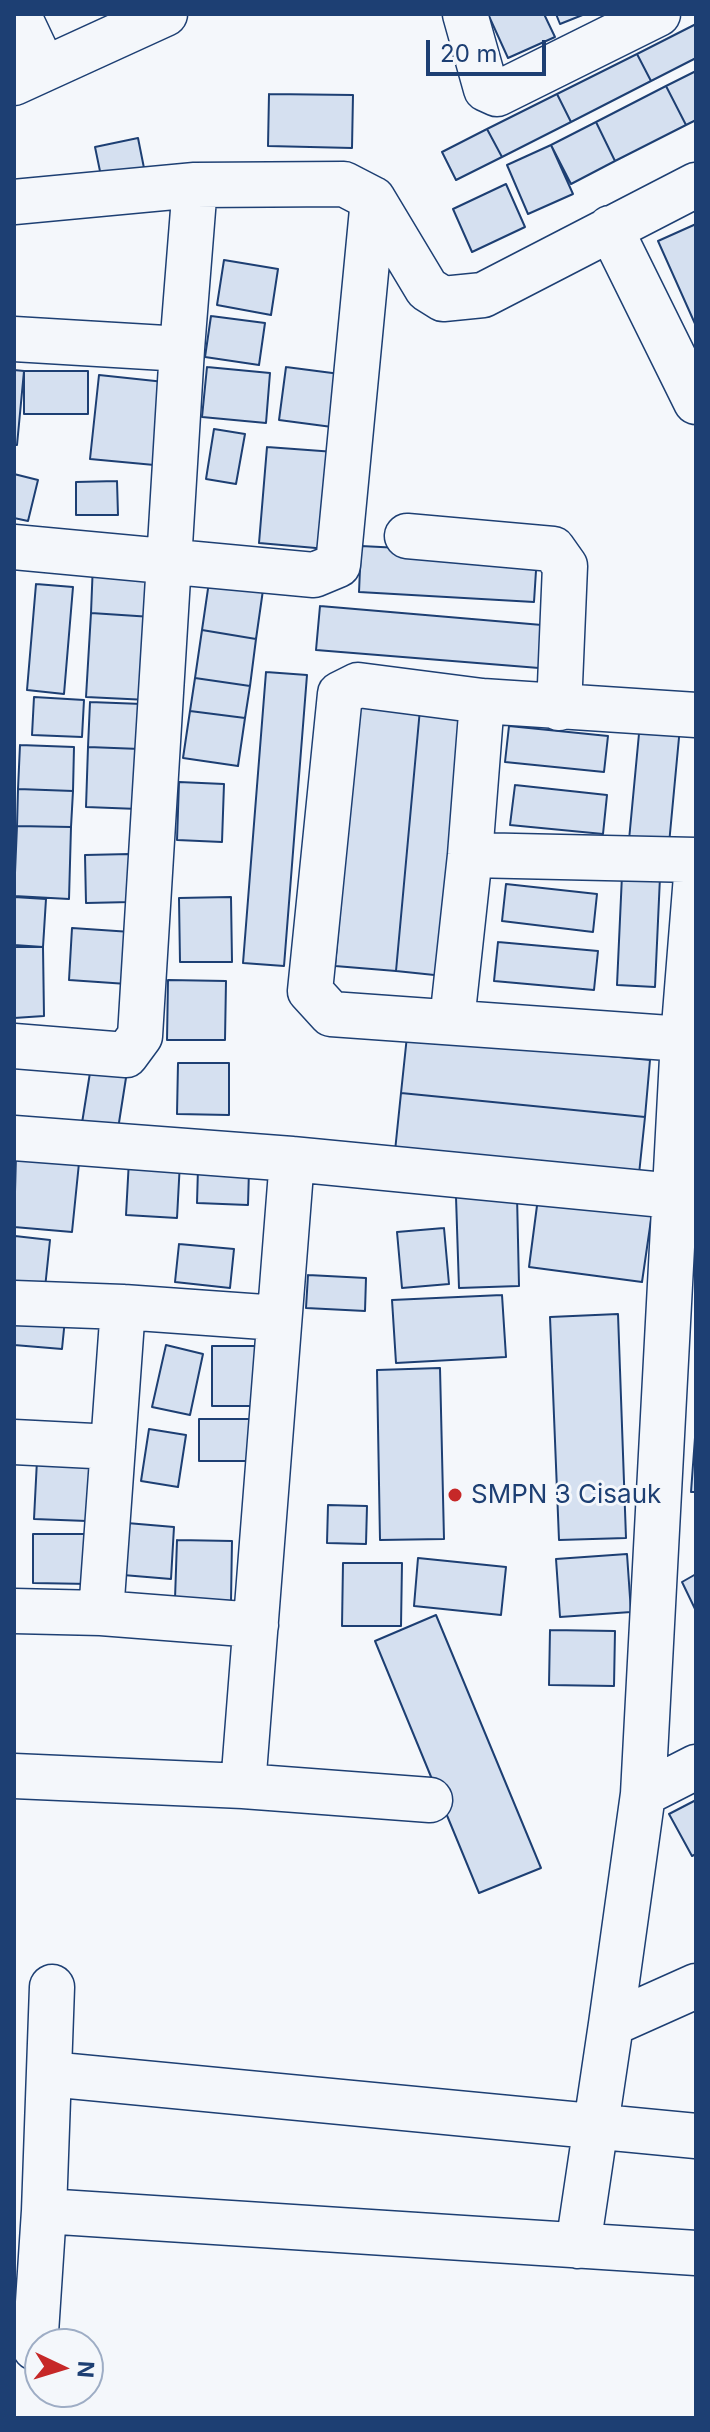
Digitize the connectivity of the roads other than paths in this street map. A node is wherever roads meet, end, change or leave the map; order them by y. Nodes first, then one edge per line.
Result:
1 (18, 14) edge
2 (165, 14) edge
3 (465, 14) edge
4 (658, 14) edge
5 (29, 76) edge
6 (195, 185) junction
7 (696, 185) edge
8 (373, 199) junction
9 (14, 202) edge
10 (610, 228) junction
11 (14, 339) edge
12 (182, 349) junction
13 (696, 402) edge
14 (407, 536) dead end
15 (14, 547) edge
16 (169, 562) junction
17 (482, 701) junction
18 (559, 708) junction
19 (696, 715) edge
20 (470, 855) junction
21 (696, 860) edge
22 (696, 876) edge
23 (452, 1021) junction
24 (683, 1039) junction
25 (14, 1046) edge
26 (14, 1138) edge
27 (292, 1159) junction
28 (674, 1196) junction
29 (14, 1303) edge
30 (123, 1307) junction
31 (278, 1318) junction
32 (14, 1442) edge
33 (113, 1447) junction
34 (14, 1611) edge
35 (101, 1613) junction
36 (256, 1625) junction
37 (696, 1767) edge
38 (14, 1776) edge
39 (243, 1786) junction
40 (643, 1794) junction
41 (430, 1800) dead end
42 (696, 1986) edge
43 (52, 1987) dead end
44 (611, 2024) junction
45 (49, 2074) junction
46 (594, 2126) junction
47 (696, 2136) edge
48 (44, 2211) junction
49 (578, 2246) junction
50 (696, 2253) edge
51 (36, 2328) edge

1 - 5 street
2 - 5 street
3 - 4 street
6 - 8 street
6 - 9 street
6 - 12 street
7 - 10 street
8 - 10 street
8 - 16 street
10 - 13 street
11 - 12 street
12 - 16 street
14 - 18 street
15 - 16 street
16 - 25 street
17 - 18 street
17 - 20 street
17 - 23 street
18 - 19 street
20 - 21 street
20 - 23 street
22 - 24 street
23 - 24 street
24 - 28 street
26 - 27 street
27 - 28 street
27 - 31 street
28 - 40 street
29 - 30 street
30 - 31 street
30 - 33 street
31 - 36 street
32 - 33 street
33 - 35 street
34 - 35 street
35 - 36 street
36 - 39 street
37 - 40 street
38 - 39 street
39 - 41 street
40 - 44 street
42 - 44 street
43 - 45 street
44 - 46 street
45 - 46 street
45 - 48 street
46 - 47 street
46 - 49 street
48 - 49 street
48 - 51 street
49 - 50 street

